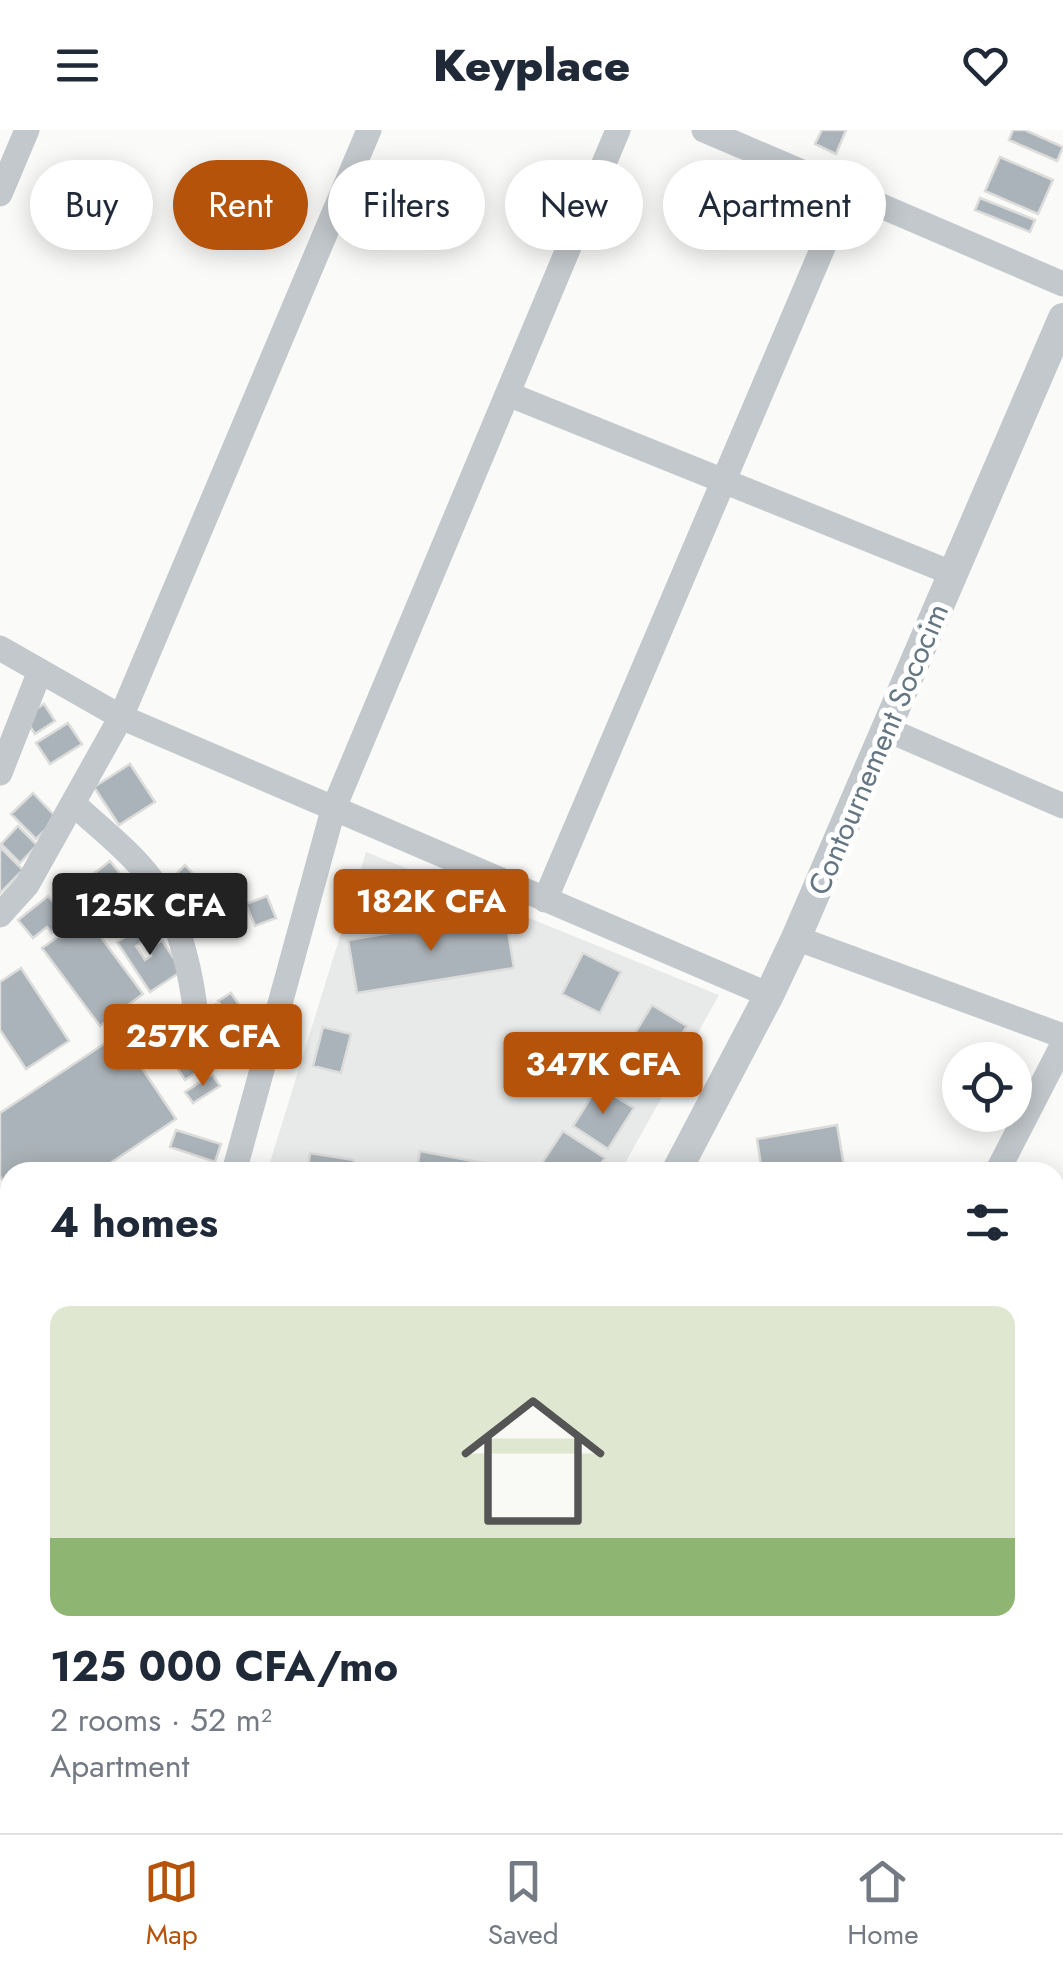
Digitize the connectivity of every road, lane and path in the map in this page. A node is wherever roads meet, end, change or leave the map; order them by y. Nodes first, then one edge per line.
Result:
1 (27, 130) edge
2 (369, 130) edge
3 (618, 130) edge
4 (704, 130) edge
5 (774, 160) edge
6 (0, 194) edge
7 (886, 208) edge
8 (822, 250) edge
9 (1063, 284) edge
10 (1063, 318) edge
11 (508, 394) junction
12 (723, 482) junction
13 (954, 574) junction
14 (0, 648) edge
15 (40, 671) junction
16 (121, 717) junction
17 (886, 729) junction
18 (0, 773) edge
19 (73, 802) junction
20 (1063, 806) edge
21 (333, 810) junction
22 (545, 900) junction
23 (0, 916) edge
24 (796, 938) junction
25 (769, 996) junction
26 (198, 1036) dead end
27 (1063, 1036) edge
28 (1063, 1044) edge
29 (237, 1162) edge
30 (681, 1162) edge
31 (1002, 1162) edge

1 - 6 street
2 - 16 street
3 - 11 street
4 - 5 street
7 - 9 street
8 - 12 street
10 - 13 street, Contournement Sococim
11 - 12 street
11 - 21 street
12 - 13 street
12 - 22 street
13 - 17 street, Contournement Sococim
14 - 15 street
15 - 16 street
15 - 18 street
16 - 19 street
16 - 21 street
17 - 20 street
17 - 24 street, Contournement Sococim
19 - 23 street
19 - 26 street
21 - 22 street
21 - 29 street
22 - 25 street
24 - 25 street, Contournement Sococim
24 - 27 street
25 - 30 street, Contournement Sococim
28 - 31 street

